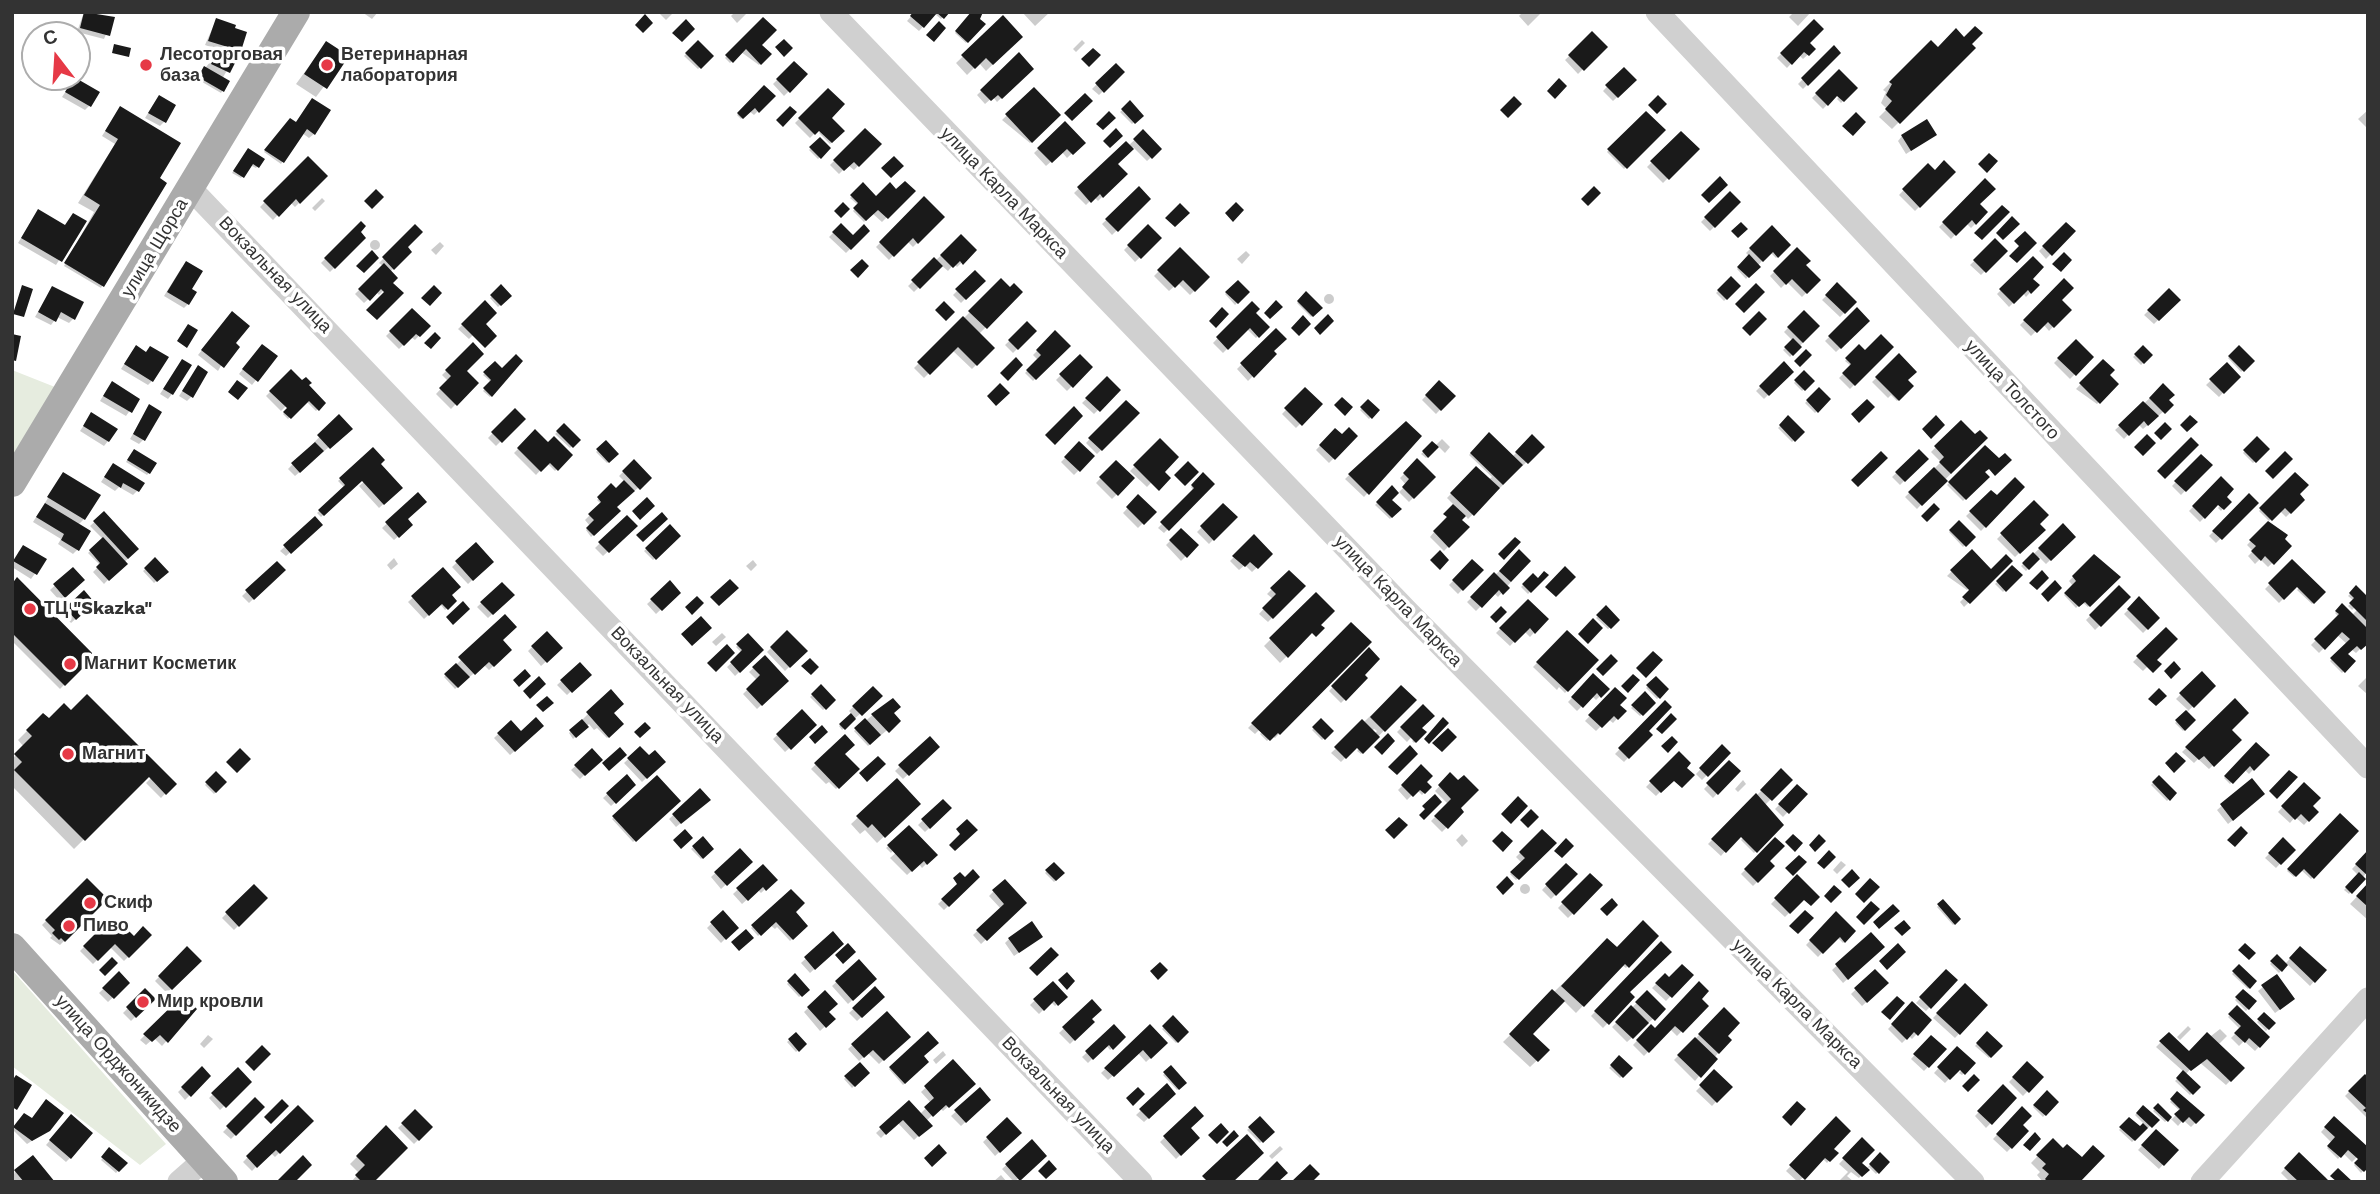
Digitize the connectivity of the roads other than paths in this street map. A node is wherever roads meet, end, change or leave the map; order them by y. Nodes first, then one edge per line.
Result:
1 (296, 12) edge
2 (831, 12) edge
3 (1658, 12) edge
4 (191, 189) junction
5 (12, 483) edge
6 (2368, 760) edge
7 (2368, 767) edge
8 (12, 947) edge
9 (2368, 999) edge
10 (204, 1160) junction
11 (179, 1182) edge
12 (224, 1182) edge
13 (1141, 1182) edge
14 (1973, 1182) edge
15 (2202, 1182) edge

1 - 4 main road, улица Щорса
2 - 14 street, улица Карла Маркса
3 - 6 street, улица Толстого
3 - 7 street, улица Толстого
4 - 5 main road, улица Щорса
4 - 13 street, Вокзальная улица
8 - 10 main road, улица Орджоникидзе
9 - 15 street
10 - 11 street
10 - 12 main road, улица Орджоникидзе

